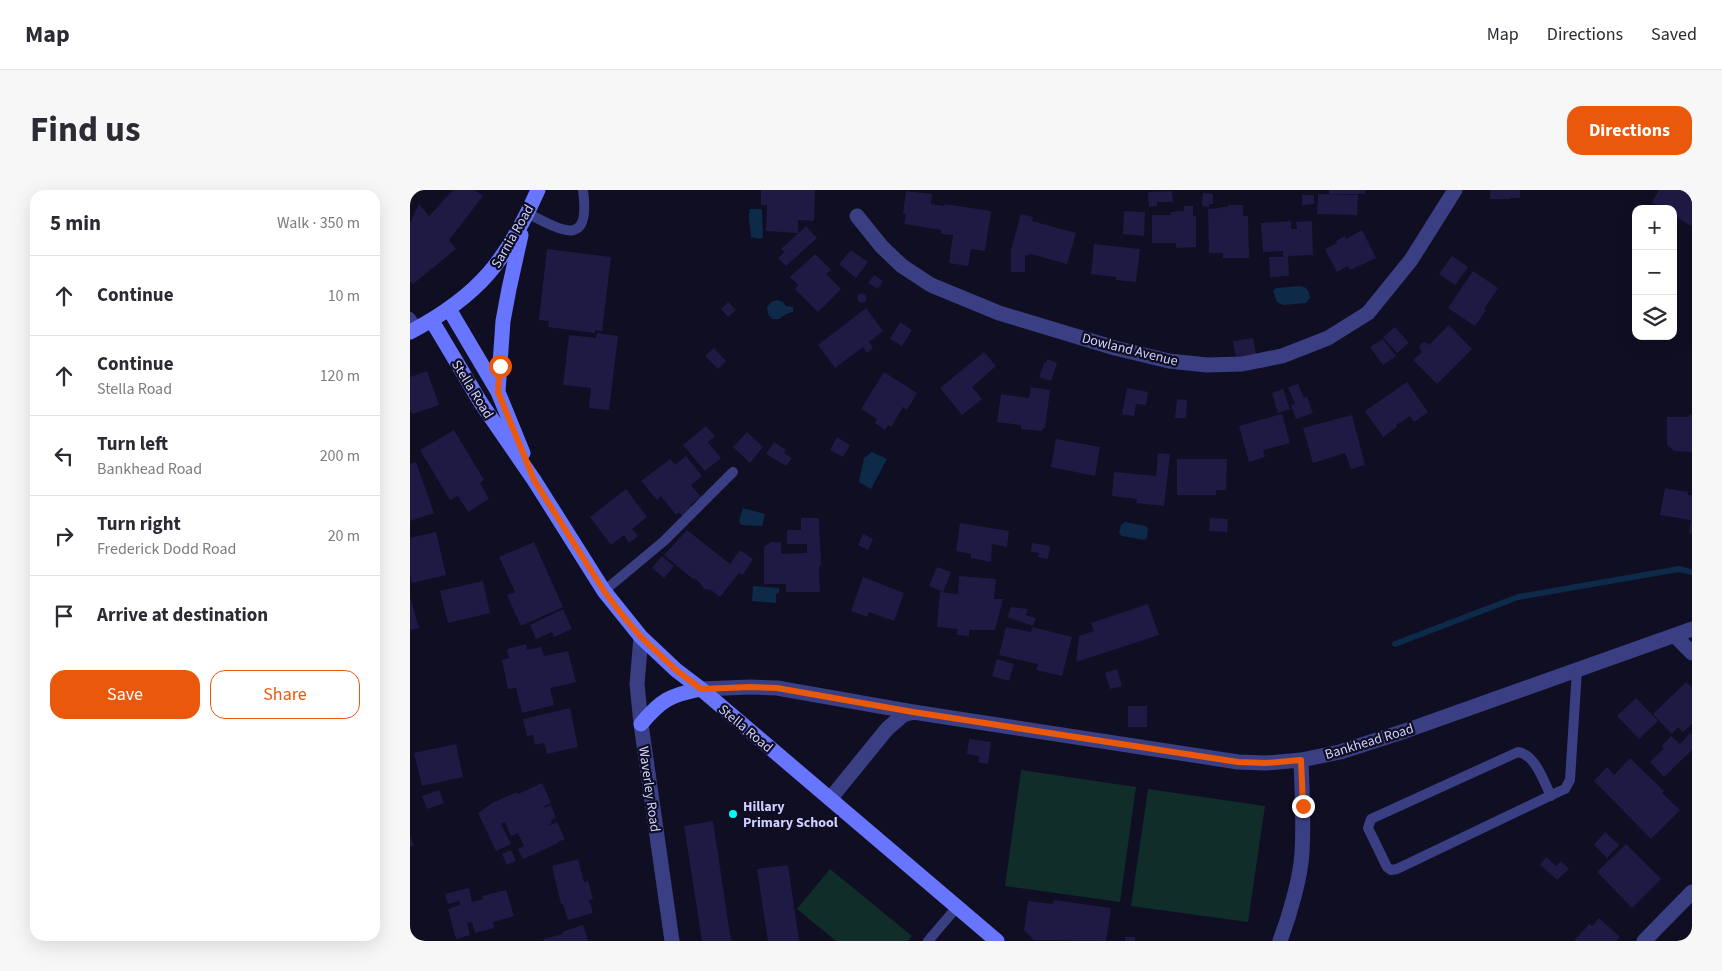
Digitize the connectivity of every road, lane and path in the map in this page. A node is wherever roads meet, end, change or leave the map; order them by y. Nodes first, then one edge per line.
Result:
1 (538, 190) edge
2 (584, 190) edge
3 (1455, 190) edge
4 (526, 216) junction
5 (857, 216) dead end
6 (449, 309) junction
7 (418, 324) edge
8 (498, 392) junction
9 (734, 472) dead end
10 (534, 480) junction
11 (604, 591) junction
12 (1692, 629) edge
13 (1675, 636) junction
14 (641, 637) junction
15 (1692, 653) edge
16 (1577, 670) junction
17 (701, 689) junction
18 (913, 712) junction
19 (641, 724) junction
20 (1301, 760) junction
21 (1551, 796) junction
22 (830, 800) junction
23 (1692, 892) edge
24 (958, 907) junction
25 (672, 941) edge
26 (928, 941) edge
27 (997, 941) edge
28 (1280, 941) edge
29 (1644, 941) edge

1 - 4 main road, Sarnia Road
2 - 4 lane
3 - 5 street, Dowland Avenue
4 - 6 main road, Sarnia Road
4 - 8 main road
6 - 7 main road, Sarnia Road
6 - 8 main road, Stella Road
7 - 10 main road, Stella Road
8 - 10 main road, Stella Road
9 - 11 lane
10 - 11 main road, Stella Road
11 - 14 main road, Stella Road
12 - 13 street, Bankhead Road
13 - 15 street
13 - 16 street, Bankhead Road
14 - 17 main road, Stella Road
14 - 19 street, Waverley Road
16 - 20 street, Bankhead Road
16 - 21 lane
17 - 18 street, Bankhead Road
17 - 19 main road
17 - 22 main road, Stella Road
18 - 20 street, Bankhead Road
18 - 22 street
19 - 25 street, Waverley Road
20 - 28 street
21 - 21 lane
22 - 24 main road, Stella Road
23 - 29 street
24 - 26 lane
24 - 27 main road, Stella Road

